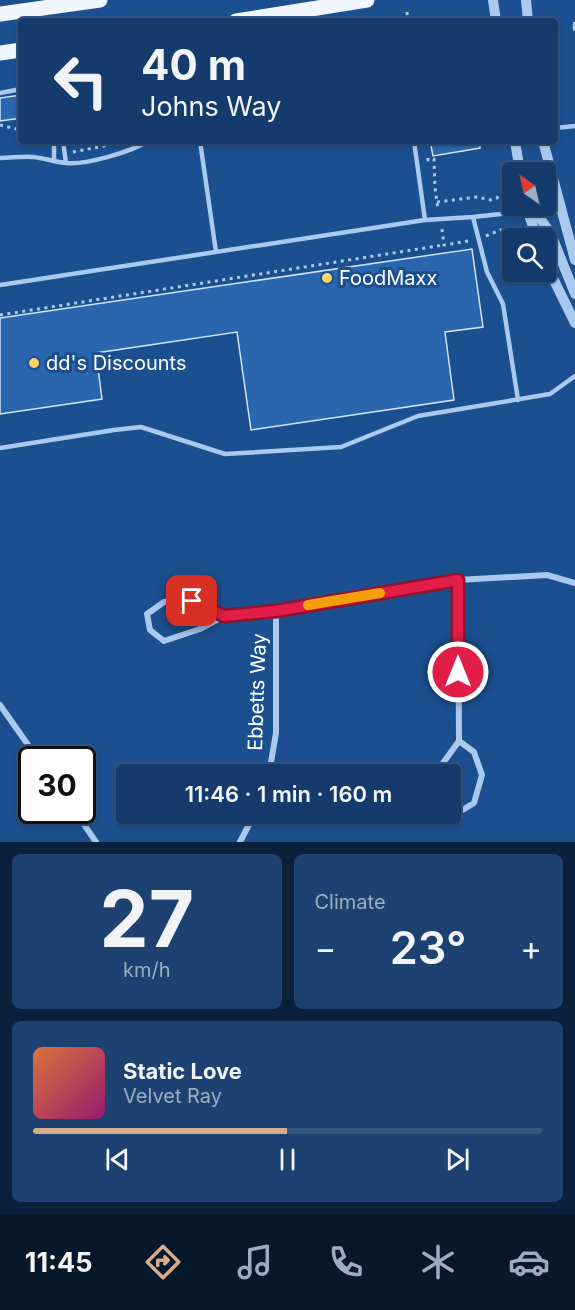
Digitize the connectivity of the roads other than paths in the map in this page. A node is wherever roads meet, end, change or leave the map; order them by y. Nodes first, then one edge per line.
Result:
1 (100, 0) edge
2 (367, 0) edge
3 (493, 0) edge
4 (526, 0) edge
5 (0, 14) edge
6 (255, 18) edge
7 (496, 18) edge
8 (528, 18) edge
9 (18, 50) edge
10 (0, 53) edge
11 (18, 90) edge
12 (0, 93) edge
13 (575, 126) edge
14 (558, 128) edge
15 (54, 144) edge
16 (63, 144) edge
17 (144, 144) edge
18 (200, 144) edge
19 (414, 144) edge
20 (515, 144) edge
21 (544, 144) edge
22 (0, 158) edge
23 (54, 161) junction
24 (518, 162) edge
25 (66, 164) junction
26 (502, 212) edge
27 (537, 216) edge
28 (473, 217) junction
29 (425, 220) junction
30 (216, 252) junction
31 (575, 260) edge
32 (555, 282) edge
33 (0, 285) edge
34 (575, 294) edge
35 (575, 323) edge
36 (575, 376) edge
37 (518, 400) junction
38 (0, 448) edge
39 (458, 580) junction
40 (575, 583) edge
41 (276, 611) junction
42 (224, 616) junction
43 (0, 705) edge
44 (459, 741) junction
45 (29, 746) edge
46 (271, 764) edge
47 (442, 764) edge
48 (461, 811) edge
49 (84, 824) edge
50 (249, 824) edge
51 (96, 842) edge
52 (240, 842) edge

1 - 5 main road
2 - 6 main road
3 - 7 street
4 - 8 street
9 - 10 main road
11 - 12 lane
13 - 14 lane
15 - 23 lane
16 - 25 lane
17 - 25 lane
18 - 30 lane
19 - 29 lane
20 - 24 street
21 - 31 street
22 - 23 lane
23 - 25 lane
26 - 28 lane
27 - 34 street
28 - 29 lane
28 - 37 lane
29 - 30 lane
30 - 33 lane
32 - 35 street
36 - 37 lane
37 - 38 lane
39 - 40 street
39 - 41 street
39 - 44 street
41 - 42 street
41 - 46 street, Ebbetts Way
42 - 42 street
43 - 45 street
44 - 47 street
44 - 48 street
49 - 51 street
50 - 52 street

